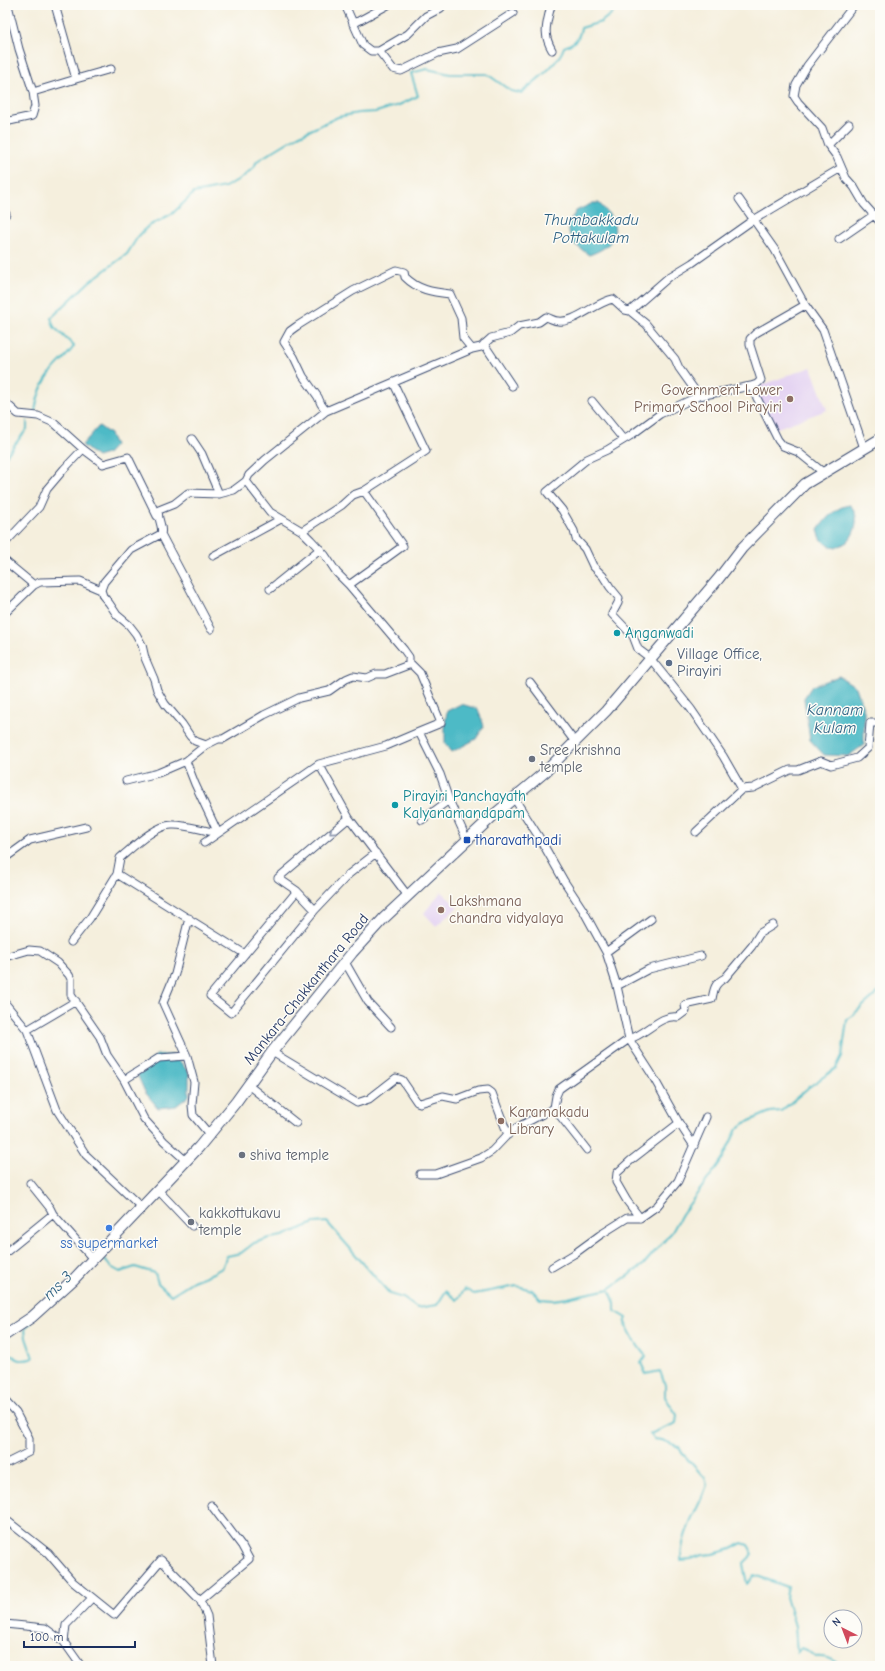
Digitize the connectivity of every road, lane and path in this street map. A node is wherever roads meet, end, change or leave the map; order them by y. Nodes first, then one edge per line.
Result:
1 (8, 5) edge
2 (56, 5) edge
3 (345, 5) edge
4 (388, 5) edge
5 (440, 5) edge
6 (551, 5) edge
7 (854, 5) edge
8 (513, 13) dead end
9 (353, 24) junction
10 (552, 50) dead end
11 (379, 51) junction
12 (111, 70) dead end
13 (76, 79) junction
14 (33, 92) junction
15 (5, 122) edge
16 (849, 124) dead end
17 (828, 145) junction
18 (841, 168) junction
19 (739, 199) dead end
20 (874, 215) junction
21 (754, 220) junction
22 (880, 222) edge
23 (839, 239) dead end
24 (805, 305) junction
25 (630, 311) junction
26 (484, 344) junction
27 (472, 349) junction
28 (394, 384) junction
29 (512, 386) dead end
30 (751, 386) junction
31 (699, 396) junction
32 (592, 401) dead end
33 (5, 402) edge
34 (326, 411) junction
35 (192, 439) dead end
36 (623, 439) junction
37 (880, 439) edge
38 (864, 448) junction
39 (83, 449) junction
40 (824, 473) junction
41 (246, 481) junction
42 (364, 491) junction
43 (219, 494) junction
44 (157, 516) junction
45 (281, 519) junction
46 (302, 531) junction
47 (161, 534) junction
48 (5, 543) edge
49 (320, 549) junction
50 (213, 556) dead end
51 (5, 561) edge
52 (34, 585) junction
53 (349, 585) junction
54 (270, 589) dead end
55 (101, 590) junction
56 (5, 613) edge
57 (210, 629) dead end
58 (650, 658) junction
59 (409, 665) junction
60 (530, 682) dead end
61 (880, 723) edge
62 (419, 732) junction
63 (575, 742) junction
64 (206, 745) junction
65 (186, 761) junction
66 (319, 764) junction
67 (126, 781) dead end
68 (742, 789) junction
69 (514, 798) junction
70 (449, 800) junction
71 (349, 818) junction
72 (422, 820) dead end
73 (86, 827) dead end
74 (696, 832) dead end
75 (218, 833) junction
76 (467, 840) junction
77 (204, 843) dead end
78 (376, 853) junction
79 (5, 858) edge
80 (117, 874) junction
81 (297, 891) junction
82 (408, 896) junction
83 (315, 910) junction
84 (189, 918) junction
85 (651, 919) dead end
86 (773, 925) dead end
87 (71, 942) dead end
88 (606, 952) junction
89 (245, 954) junction
90 (701, 956) dead end
91 (5, 957) edge
92 (345, 962) junction
93 (617, 986) junction
94 (76, 1001) junction
95 (5, 1003) edge
96 (391, 1026) dead end
97 (27, 1030) junction
98 (629, 1039) junction
99 (272, 1052) junction
100 (187, 1056) junction
101 (124, 1080) junction
102 (248, 1085) junction
103 (554, 1108) junction
104 (706, 1117) dead end
105 (296, 1123) dead end
106 (679, 1124) junction
107 (209, 1134) junction
108 (508, 1135) junction
109 (694, 1146) junction
110 (587, 1150) dead end
111 (186, 1160) junction
112 (420, 1174) dead end
113 (30, 1183) dead end
114 (158, 1190) junction
115 (141, 1206) junction
116 (52, 1214) junction
117 (640, 1218) junction
118 (192, 1226) dead end
119 (5, 1253) edge
120 (93, 1258) junction
121 (552, 1267) dead end
122 (5, 1335) edge
123 (5, 1401) edge
124 (5, 1464) edge
125 (211, 1505) dead end
126 (5, 1519) edge
127 (92, 1598) junction
128 (200, 1600) junction
129 (5, 1624) edge
130 (64, 1642) junction
131 (81, 1666) edge
132 (213, 1666) edge

1 - 14 street
2 - 13 street
3 - 9 street
4 - 9 street
5 - 11 street
6 - 10 street
7 - 17 street
8 - 11 street
9 - 11 street
12 - 13 street
13 - 14 street
14 - 15 street
16 - 17 street
17 - 18 street
18 - 20 street
18 - 21 street
19 - 21 street
20 - 22 street
20 - 23 street
21 - 24 street
21 - 25 street
24 - 30 street
24 - 38 street
25 - 26 street
25 - 31 street
26 - 27 street
26 - 29 street
27 - 28 street
27 - 34 street
28 - 34 street
28 - 42 street
30 - 31 street
30 - 40 street
31 - 36 street
32 - 36 street
33 - 39 street
34 - 41 street
35 - 43 street
36 - 58 street
37 - 38 main road, Mankara-Chakkanthara Road
38 - 40 main road, Mankara-Chakkanthara Road
39 - 44 street
39 - 48 street
40 - 58 main road, Mankara-Chakkanthara Road
41 - 43 street
41 - 45 street
42 - 46 street
42 - 53 street
43 - 44 street
44 - 47 street
45 - 46 street
45 - 50 street
46 - 49 street
47 - 55 street
47 - 57 street
49 - 53 street
49 - 54 street
51 - 52 street
52 - 55 street
52 - 56 street
53 - 59 street
55 - 64 street
58 - 63 main road, Mankara-Chakkanthara Road
58 - 68 street
59 - 62 street
59 - 64 street
60 - 63 street
61 - 68 street
62 - 66 street
62 - 70 street
63 - 69 main road, Mankara-Chakkanthara Road
64 - 65 street
65 - 67 street
65 - 75 street
66 - 71 street
66 - 75 street
68 - 74 street
69 - 76 main road, Mankara-Chakkanthara Road
69 - 88 street
70 - 72 street
70 - 76 street
71 - 78 street
71 -> 81 street
73 - 79 street
75 - 77 street
75 - 80 street
76 - 82 main road, Mankara-Chakkanthara Road
78 - 82 street
78 - 83 street
80 - 84 street
80 - 87 street
81 - 83 street
81 - 89 street
82 - 92 main road, Mankara-Chakkanthara Road
83 - 89 street
84 - 89 street
84 - 100 street
85 - 88 street
86 - 98 street
88 - 93 street
90 - 93 street
91 - 94 street
92 - 96 street
92 - 99 main road, Mankara-Chakkanthara Road
93 - 98 street
94 - 97 street
94 - 101 street
95 - 97 street
97 - 115 street
98 - 103 street
98 - 106 street
99 - 102 main road, Mankara-Chakkanthara Road
99 - 108 street
100 - 101 street
100 - 107 street
101 - 111 street
102 - 105 street
102 - 107 main road, Mankara-Chakkanthara Road
103 - 108 street
103 - 110 street
104 - 109 street
106 - 109 street
106 - 117 street
107 - 111 main road, Mankara-Chakkanthara Road
108 - 112 street
109 - 117 street
111 - 114 main road, Mankara-Chakkanthara Road
113 - 116 street
114 - 115 main road, Mankara-Chakkanthara Road
114 - 118 street
115 - 120 main road, Mankara-Chakkanthara Road
116 - 119 street
116 - 120 street
117 - 121 street
120 - 122 main road, Mankara-Chakkanthara Road
123 - 124 street
125 - 128 street
126 - 127 street
127 - 128 street
127 - 130 street
128 - 132 street
129 - 130 street
130 - 131 street

